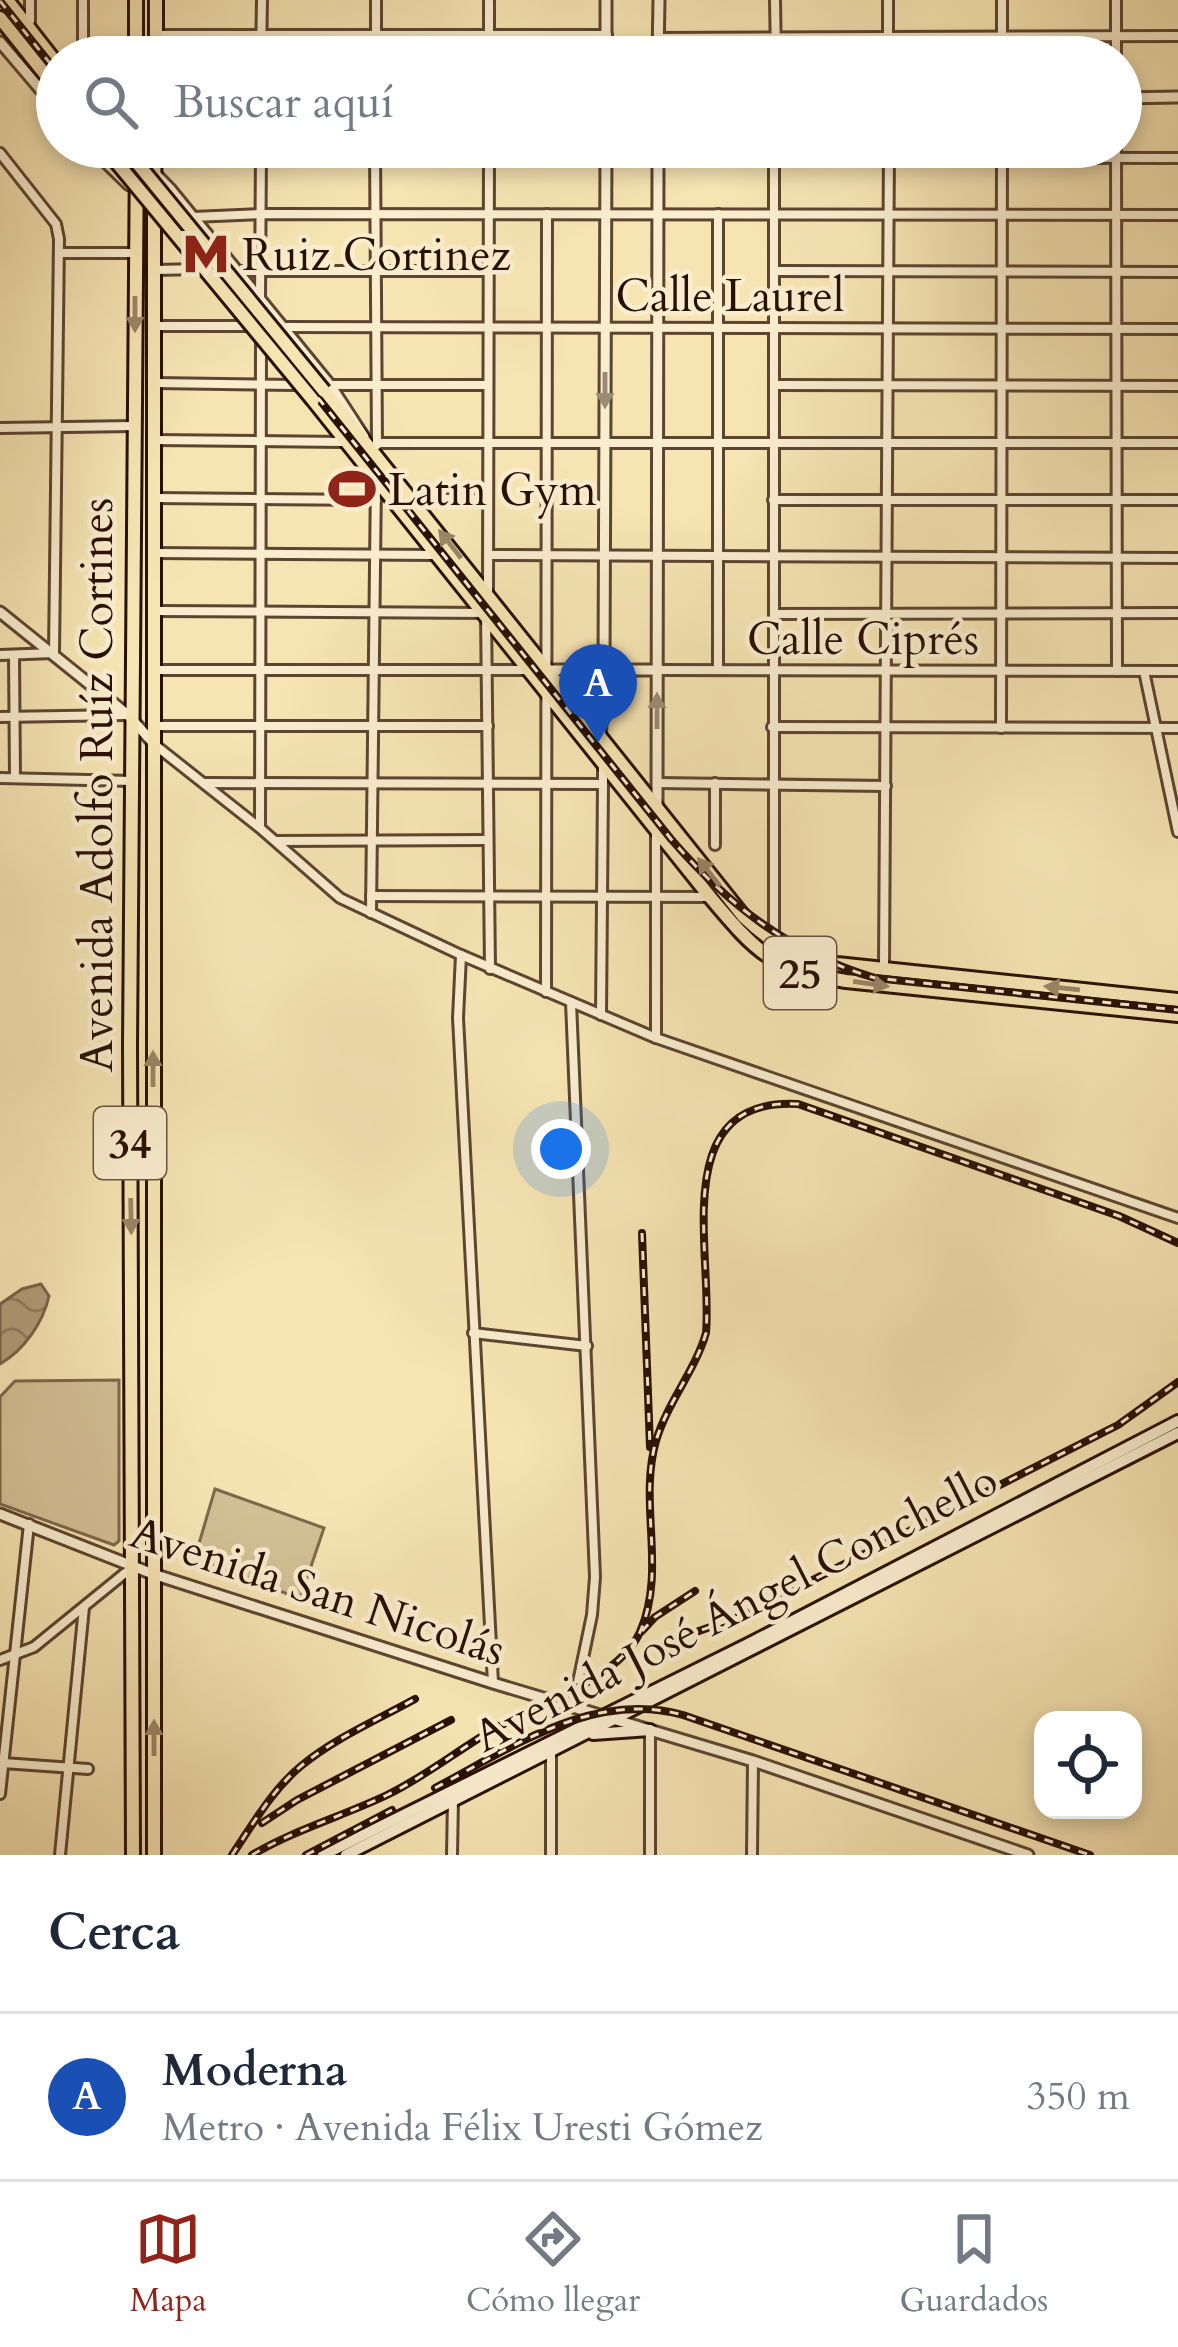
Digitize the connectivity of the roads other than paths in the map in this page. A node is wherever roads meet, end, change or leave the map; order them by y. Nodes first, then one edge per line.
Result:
1 (10, 0) edge
2 (30, 0) edge
3 (83, 0) edge
4 (136, 0) edge
5 (156, 0) edge
6 (262, 0) edge
7 (376, 0) edge
8 (489, 0) edge
9 (606, 0) edge
10 (659, 0) edge
11 (776, 0) edge
12 (888, 0) edge
13 (1002, 0) edge
14 (1116, 0) edge
15 (0, 19) edge
16 (30, 21) junction
17 (156, 34) joint
18 (262, 35) junction
19 (489, 35) junction
20 (607, 35) joint
21 (38, 36) edge
22 (40, 36) edge
23 (83, 36) edge
24 (136, 36) edge
25 (376, 36) junction
26 (658, 36) edge
27 (776, 36) joint
28 (888, 36) junction
29 (1002, 36) junction
30 (1116, 36) junction
31 (1178, 36) edge
32 (0, 42) edge
33 (36, 63) edge
34 (36, 84) edge
35 (1178, 97) edge
36 (1142, 98) edge
37 (0, 153) edge
38 (1142, 155) edge
39 (1178, 158) edge
40 (116, 168) edge
41 (117, 168) edge
42 (134, 168) edge
43 (147, 168) edge
44 (150, 168) edge
45 (154, 168) edge
46 (261, 168) edge
47 (375, 168) edge
48 (489, 168) edge
49 (606, 168) edge
50 (658, 168) edge
51 (774, 168) edge
52 (889, 168) edge
53 (1003, 168) edge
54 (1116, 168) edge
55 (154, 172) junction
56 (136, 192) junction
57 (154, 212) junction
58 (489, 213) junction
59 (261, 214) junction
60 (375, 214) junction
61 (547, 214) junction
62 (606, 214) junction
63 (658, 214) junction
64 (718, 214) junction
65 (774, 214) junction
66 (889, 214) junction
67 (1004, 215) junction
68 (1178, 215) edge
69 (1115, 216) junction
70 (194, 217) junction
71 (167, 228) junction
72 (59, 253) junction
73 (135, 253) junction
74 (201, 269) junction
75 (155, 270) junction
76 (236, 271) junction
77 (262, 271) junction
78 (376, 271) junction
79 (488, 271) junction
80 (774, 271) junction
81 (889, 271) junction
82 (1002, 271) junction
83 (1115, 272) junction
84 (1178, 272) edge
85 (260, 300) junction
86 (155, 326) junction
87 (249, 326) junction
88 (282, 328) junction
89 (376, 328) junction
90 (488, 328) junction
91 (546, 328) junction
92 (605, 328) junction
93 (656, 328) junction
94 (717, 328) junction
95 (774, 328) junction
96 (888, 328) junction
97 (1002, 328) junction
98 (1115, 329) junction
99 (1178, 329) edge
100 (261, 341) junction
101 (155, 383) junction
102 (260, 385) junction
103 (296, 385) junction
104 (774, 385) junction
105 (888, 385) junction
106 (1002, 385) junction
107 (376, 386) junction
108 (488, 386) junction
109 (1115, 386) junction
110 (1178, 386) edge
111 (322, 392) junction
112 (134, 426) junction
113 (0, 428) edge
114 (57, 428) junction
115 (154, 440) junction
116 (342, 440) junction
117 (547, 441) junction
118 (260, 442) junction
119 (488, 442) junction
120 (605, 442) junction
121 (657, 442) junction
122 (717, 442) junction
123 (774, 442) junction
124 (887, 442) junction
125 (1001, 442) junction
126 (1115, 443) junction
127 (1178, 443) edge
128 (373, 444) junction
129 (376, 477) junction
130 (154, 498) junction
131 (260, 498) junction
132 (413, 498) junction
133 (376, 500) junction
134 (488, 500) junction
135 (773, 500) junction
136 (888, 500) junction
137 (1002, 500) junction
138 (1115, 500) junction
139 (1178, 500) edge
140 (154, 554) junction
141 (259, 554) junction
142 (437, 555) junction
143 (488, 555) junction
144 (547, 555) junction
145 (375, 556) junction
146 (605, 556) junction
147 (657, 556) junction
148 (717, 556) junction
149 (774, 556) junction
150 (888, 556) junction
151 (1001, 557) junction
152 (1115, 557) junction
153 (1178, 558) edge
154 (488, 593) junction
155 (155, 611) junction
156 (0, 612) edge
157 (887, 612) junction
158 (259, 613) junction
159 (375, 613) junction
160 (1001, 613) junction
161 (1116, 613) junction
162 (486, 614) junction
163 (774, 614) junction
164 (1178, 614) edge
165 (54, 653) junction
166 (0, 655) edge
167 (14, 656) junction
168 (259, 669) junction
169 (604, 669) junction
170 (154, 670) junction
171 (374, 670) junction
172 (487, 670) junction
173 (529, 670) junction
174 (548, 670) junction
175 (657, 670) junction
176 (718, 670) junction
177 (772, 670) junction
178 (887, 670) junction
179 (1001, 671) junction
180 (1117, 671) junction
181 (1144, 671) junction
182 (1178, 671) edge
183 (547, 692) junction
184 (0, 717) edge
185 (14, 718) junction
186 (131, 718) junction
187 (156, 726) junction
188 (259, 726) junction
189 (373, 726) junction
190 (488, 726) junction
191 (772, 727) junction
192 (887, 727) junction
193 (1001, 728) junction
194 (1155, 728) junction
195 (1178, 728) edge
196 (602, 736) junction
197 (155, 746) junction
198 (604, 762) junction
199 (0, 778) edge
200 (15, 778) junction
201 (135, 781) junction
202 (259, 782) junction
203 (372, 782) junction
204 (203, 783) junction
205 (657, 783) junction
206 (715, 783) junction
207 (772, 783) junction
208 (488, 784) junction
209 (545, 784) junction
210 (603, 784) junction
211 (886, 786) junction
212 (657, 803) junction
213 (260, 828) junction
214 (656, 828) junction
215 (1178, 832) edge
216 (371, 840) junction
217 (487, 840) junction
218 (275, 841) junction
219 (715, 845) dead end
220 (371, 896) junction
221 (656, 896) junction
222 (601, 897) junction
223 (710, 897) junction
224 (488, 898) junction
225 (545, 898) junction
226 (370, 913) junction
227 (774, 943) junction
228 (461, 955) junction
229 (490, 969) junction
230 (884, 969) junction
231 (546, 992) junction
232 (1178, 1000) edge
233 (571, 1003) junction
234 (1178, 1015) edge
235 (601, 1016) junction
236 (656, 1038) junction
237 (1178, 1218) edge
238 (473, 1333) junction
239 (587, 1346) junction
240 (1178, 1421) edge
241 (1178, 1433) edge
242 (0, 1514) edge
243 (29, 1524) junction
244 (134, 1566) junction
245 (153, 1574) junction
246 (84, 1607) junction
247 (16, 1655) junction
248 (0, 1660) edge
249 (493, 1683) junction
250 (573, 1706) junction
251 (602, 1715) junction
252 (617, 1719) junction
253 (650, 1730) junction
254 (578, 1737) junction
255 (551, 1749) junction
256 (753, 1761) junction
257 (3, 1763) junction
258 (69, 1768) junction
259 (88, 1769) dead end
260 (0, 1795) edge
261 (453, 1798) junction
262 (348, 1854) edge
263 (60, 1855) edge
264 (133, 1855) edge
265 (154, 1855) edge
266 (323, 1855) edge
267 (452, 1855) edge
268 (551, 1855) edge
269 (650, 1855) edge
270 (752, 1855) edge
271 (1028, 1855) edge

1 - 16 street
1 - 21 main road
2 - 16 street
3 - 23 street
4 - 24 main road
5 - 17 main road
6 - 18 street
7 - 25 street
8 - 19 street
9 - 20 street
10 - 26 street
11 - 27 street
12 - 28 street
13 - 29 street
14 - 30 street
15 - 33 main road
16 - 22 street
17 - 18 street
18 - 25 street
19 - 20 street
19 - 25 street
27 - 28 street
28 - 29 street
29 - 30 street
30 - 31 street
32 - 34 street
35 - 36 street
37 - 72 street
38 - 39 street
40 - 56 street
41 - 111 main road, 25, bridge
42 - 56 main road, Avenida Adolfo Ruíz Cortines / 34
43 - 111 main road, 25, bridge
44 - 55 street
45 - 55 main road, Avenida Adolfo Ruíz Cortines / 34
46 - 59 street
47 - 60 street
48 - 58 street
49 - 62 street
50 - 63 street
51 - 65 street
52 - 66 street
53 - 67 street
54 - 69 street
55 - 57 main road, Avenida Adolfo Ruíz Cortines / 34
55 - 70 street
56 - 57 street
56 - 73 main road, Avenida Adolfo Ruíz Cortines / 34
57 - 71 street
57 - 75 main road, Avenida Adolfo Ruíz Cortines / 34
58 - 60 street
58 - 61 street
58 - 79 street
59 - 60 street
59 - 70 street
59 - 77 street
60 - 78 street
61 - 62 street
61 - 91 street
62 - 63 street
62 - 92 street
63 - 64 street
63 - 93 street
64 - 65 street
64 - 94 street
65 - 66 street
65 - 80 street
66 - 67 street
66 - 81 street
67 - 69 street
67 - 82 street
68 - 69 street
69 - 83 street
70 - 71 street
70 - 76 street
71 - 74 street
72 - 73 street
72 - 114 street
73 -> 112 main road, Avenida Adolfo Ruíz Cortines / 34
74 - 75 street
74 - 87 street
75 - 86 main road, Avenida Adolfo Ruíz Cortines / 34
76 - 77 street
76 - 85 street
77 - 78 street
77 - 85 street
78 - 79 street
78 - 89 street
79 - 90 street
80 - 81 street
80 - 95 street
81 - 82 street
81 - 96 street
82 - 83 street
82 - 97 street
83 - 84 street
83 - 98 street
85 - 88 street
86 - 87 street
86 - 101 main road, Avenida Adolfo Ruíz Cortines / 34
87 - 100 street
88 - 89 street, Calle Laurel
88 - 111 street
89 - 90 street, Calle Laurel
89 - 107 street
90 - 91 street, Calle Laurel
90 - 108 street
91 - 92 street, Calle Laurel
91 - 117 street
92 - 93 street, Calle Laurel
92 -> 120 street
93 - 94 street, Calle Laurel
93 - 121 street
94 - 95 street, Calle Laurel
94 - 122 street
95 - 96 street, Calle Laurel
95 - 104 street
96 - 97 street, Calle Laurel
96 - 105 street
97 - 98 street, Calle Laurel
97 - 106 street
98 - 99 street, Calle Laurel
98 - 109 street
100 - 102 street
100 - 103 street
101 - 102 street
101 - 115 main road, Avenida Adolfo Ruíz Cortines / 34
102 - 103 street
102 - 118 street
103 - 116 street
104 - 105 street
104 - 123 street
105 - 106 street
105 - 124 street
106 - 109 street
106 - 125 street
107 - 108 street
107 - 111 street
107 - 128 street
108 - 119 street
109 - 110 street
109 - 126 street
111 - 116 main road, 25
111 - 128 main road, 25
112 - 114 street
112 - 186 main road, Avenida Adolfo Ruíz Cortines / 34
113 - 114 street
114 - 165 street
115 - 118 street
115 - 130 main road, Avenida Adolfo Ruíz Cortines / 34
116 - 118 street
116 - 129 main road, 25
117 - 119 street
117 - 120 street
117 - 144 street
118 - 131 street
119 - 128 street
119 - 134 street
120 - 121 street
120 - 146 street
121 - 122 street
121 - 147 street
122 - 123 street
122 - 148 street
123 - 124 street
123 - 135 street
124 - 125 street
124 - 136 street
125 - 126 street
125 - 137 street
126 - 127 street
126 - 138 street
128 - 132 main road, 25
129 - 133 street
129 - 142 main road, 25
130 - 131 street
130 - 140 main road, Avenida Adolfo Ruíz Cortines / 34
131 - 133 street
131 - 141 street
132 - 134 street
154 -> 132 main road, 25
133 - 145 street
134 - 143 street
135 - 136 street
135 - 149 street
136 - 137 street
136 - 150 street
137 - 138 street
137 - 151 street
138 - 139 street
138 - 152 street
140 - 141 street
140 - 155 main road, Avenida Adolfo Ruíz Cortines / 34
141 - 145 street
141 - 158 street
142 - 145 street
142 - 162 main road, 25
143 - 144 street
143 - 154 street
144 - 146 street
144 - 174 street
145 - 159 street
146 - 147 street
146 - 169 street
147 - 148 street
147 - 175 street
148 - 149 street
148 - 176 street
149 - 150 street
149 - 163 street
150 - 151 street
150 - 157 street
151 - 152 street
151 - 160 street
152 - 153 street
152 - 161 street
154 - 174 main road, 25
155 - 158 street
155 - 170 main road, Avenida Adolfo Ruíz Cortines / 34
156 - 165 street
157 - 160 street
157 - 163 street
157 - 178 street
158 - 159 street
158 - 168 street
159 - 162 street
159 - 171 street
160 - 161 street
160 - 179 street
161 - 164 street
161 - 180 street
162 - 172 street
162 - 173 main road, 25
163 - 177 street
165 - 167 street
165 - 186 street
166 - 167 street
167 - 185 street
168 - 170 street
168 - 171 street
168 - 188 street
169 - 174 street, Calle Ciprés
169 - 175 street, Calle Ciprés
169 - 196 street
170 - 187 main road, Avenida Adolfo Ruíz Cortines / 34
171 - 172 street
171 - 189 street
172 - 173 street
172 - 190 street
173 - 183 main road, 25
174 - 183 street
174 - 196 main road, 25
175 - 176 street, Calle Ciprés
205 -> 175 street
176 - 177 street, Calle Ciprés
177 - 178 street, Calle Ciprés
177 - 191 street
178 - 179 street, Calle Ciprés
178 - 192 street
179 - 180 street, Calle Ciprés
179 - 193 street
180 - 181 street, Calle Ciprés
181 - 182 street, Calle Ciprés
181 - 194 street
183 - 198 main road, 25
183 - 209 street
184 - 185 street
185 - 186 street
185 - 200 street
186 - 187 street
186 - 197 street
186 - 201 main road, Avenida Adolfo Ruíz Cortines / 34
187 - 188 street
187 - 197 main road, Avenida Adolfo Ruíz Cortines / 34
188 - 189 street
188 - 202 street
189 - 190 street
189 - 203 street
190 - 208 street
191 - 192 street
191 - 207 street
192 - 193 street
192 - 211 street
193 - 194 street
194 - 195 street
194 - 215 street
196 - 212 main road, 25
197 - 204 street
245 -> 197 main road, Avenida Adolfo Ruíz Cortines / 34
198 - 210 street
198 - 214 main road, 25
199 - 200 street
200 - 201 street
201 -> 244 main road, Avenida Adolfo Ruíz Cortines / 34
202 - 203 street
202 - 204 street
202 - 213 street
203 - 208 street
203 - 216 street
204 - 213 street
205 - 206 street
205 - 212 street
206 - 207 street
206 - 219 street
207 - 211 street
207 - 227 street
208 - 209 street
208 - 217 street
209 - 210 street
209 - 225 street
210 - 222 street
211 - 230 street
212 - 214 street
227 -> 212 main road, 25
213 - 218 street
214 - 221 street
214 - 223 main road, 25
216 - 217 street
216 - 218 street
216 - 220 street
217 - 224 street
218 - 226 street
220 - 224 street
220 - 226 street
221 - 222 street
221 - 223 street
221 - 236 street
222 - 225 street
222 - 235 street
223 -> 234 main road, 25
224 - 225 street
224 - 229 street
225 - 231 street
226 - 228 street
227 - 230 main road, 25
228 - 229 street
228 - 238 street
229 - 231 street
232 -> 230 main road, 25
231 - 233 street
233 - 235 street
233 - 239 street
235 - 236 street
236 - 237 street
238 - 239 street
238 - 249 street
239 - 250 street
240 - 251 main road, Avenida José Ángel Conchello
241 - 252 main road, Avenida José Ángel Conchello
242 - 243 street, Avenida San Nicolás
243 - 244 street, Avenida San Nicolás
243 - 247 street
244 - 245 street, Avenida San Nicolás
244 - 246 street
244 - 264 main road, Avenida Adolfo Ruíz Cortines / 34
245 - 249 street, Avenida San Nicolás
265 -> 245 main road, Avenida Adolfo Ruíz Cortines / 34
246 - 247 street
246 - 258 street
247 - 248 street
247 - 257 street
249 - 250 street, Avenida San Nicolás
250 - 251 street, Avenida San Nicolás
251 - 252 street, Avenida San Nicolás
251 - 266 main road, Avenida José Ángel Conchello
252 - 253 street, Avenida San Nicolás
252 - 254 main road, Avenida José Ángel Conchello
253 - 254 main road
253 - 256 street, Avenida San Nicolás
253 - 269 street
254 - 255 main road, Avenida José Ángel Conchello
255 - 261 main road, Avenida José Ángel Conchello
255 - 268 street
256 - 270 street
256 - 271 street, Avenida San Nicolás
257 - 258 street
257 - 260 street
258 - 259 street
258 - 263 street
261 - 262 main road, Avenida José Ángel Conchello
261 - 267 street

